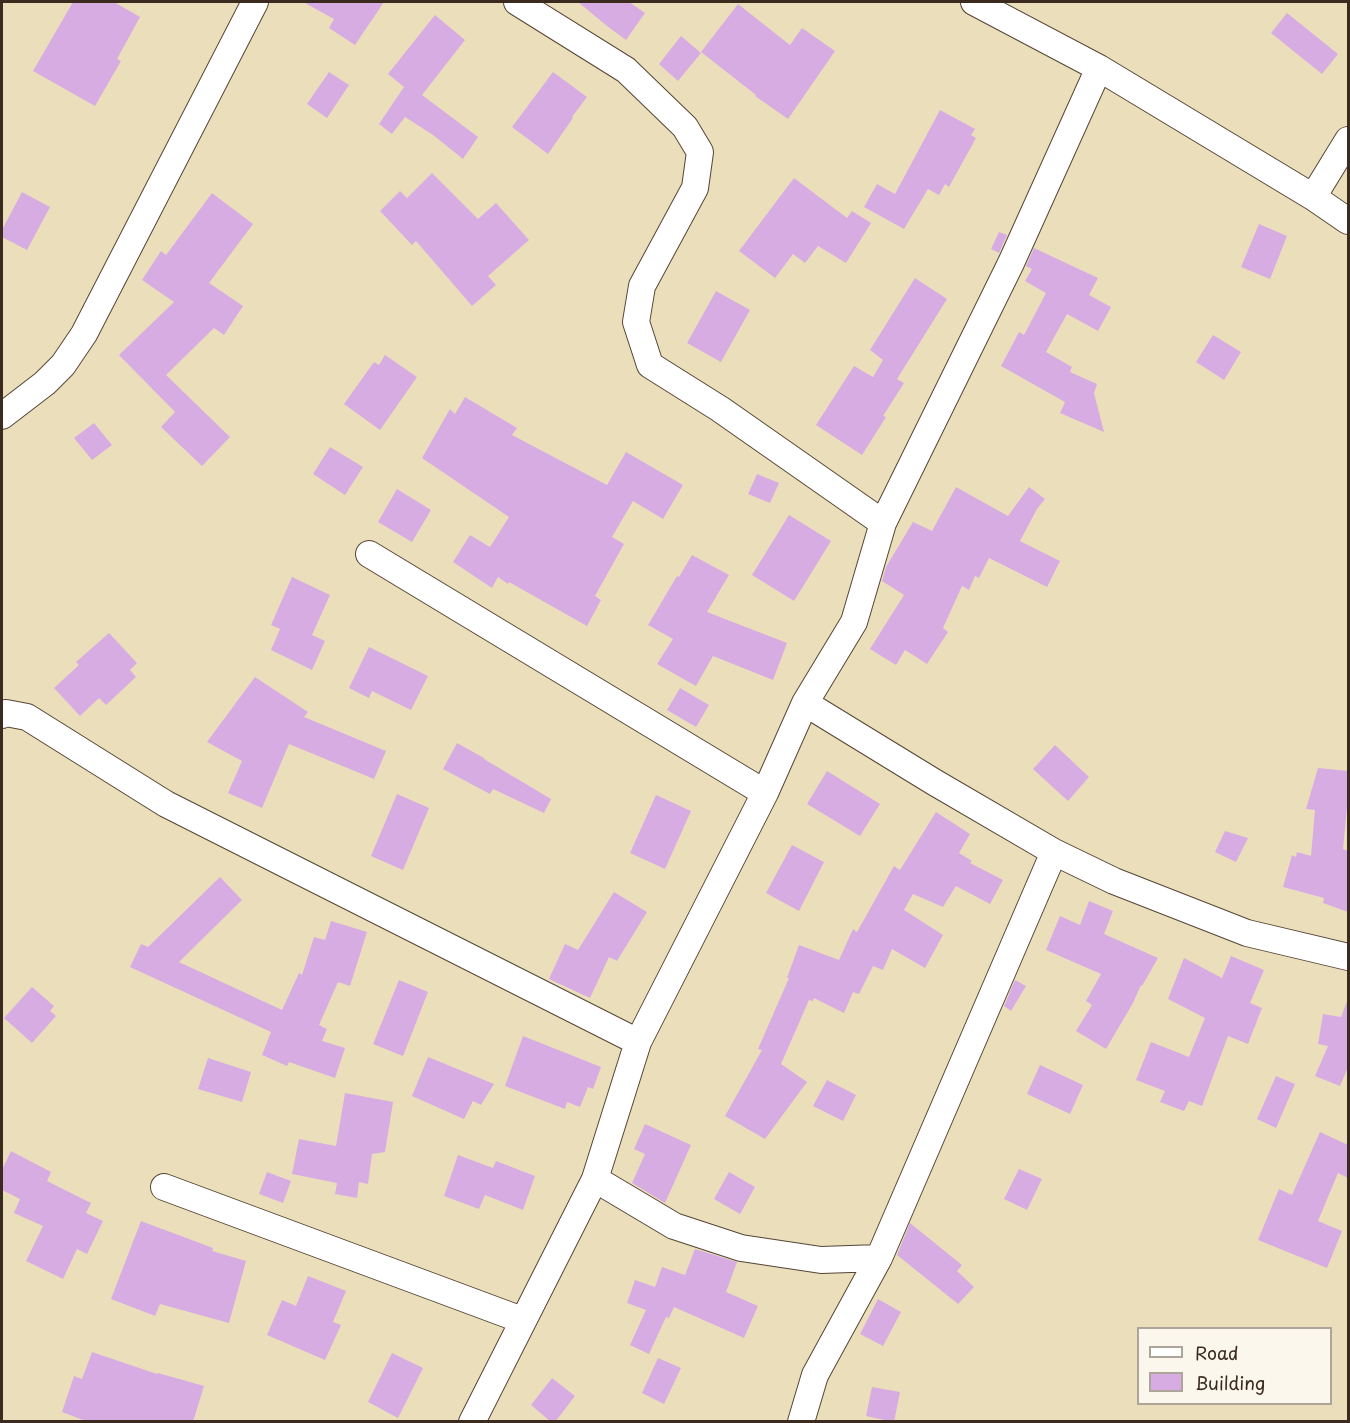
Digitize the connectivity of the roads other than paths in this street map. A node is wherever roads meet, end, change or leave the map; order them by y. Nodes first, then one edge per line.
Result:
1 (255, 2) edge
2 (517, 2) edge
3 (974, 2) edge
4 (1099, 68) junction
5 (1348, 140) edge
6 (1313, 197) junction
7 (1348, 221) edge
8 (2, 416) edge
9 (883, 523) junction
10 (369, 554) dead end
11 (805, 703) junction
12 (2, 715) edge
13 (765, 793) junction
14 (1054, 852) junction
15 (1348, 957) edge
16 (638, 1042) junction
17 (595, 1179) junction
18 (164, 1187) dead end
19 (879, 1258) junction
20 (522, 1320) junction
21 (472, 1422) edge
22 (801, 1422) edge

1 - 8 street
2 - 9 street
3 - 4 street
4 - 6 street
4 - 9 street
5 - 6 street
6 - 7 street
9 - 11 street
10 - 13 street
11 - 13 street
11 - 14 street
12 - 16 street
13 - 16 street
14 - 15 street
14 - 19 street
16 - 17 street
17 - 19 street
17 - 20 street
18 - 20 street
19 - 22 street
20 - 21 street

